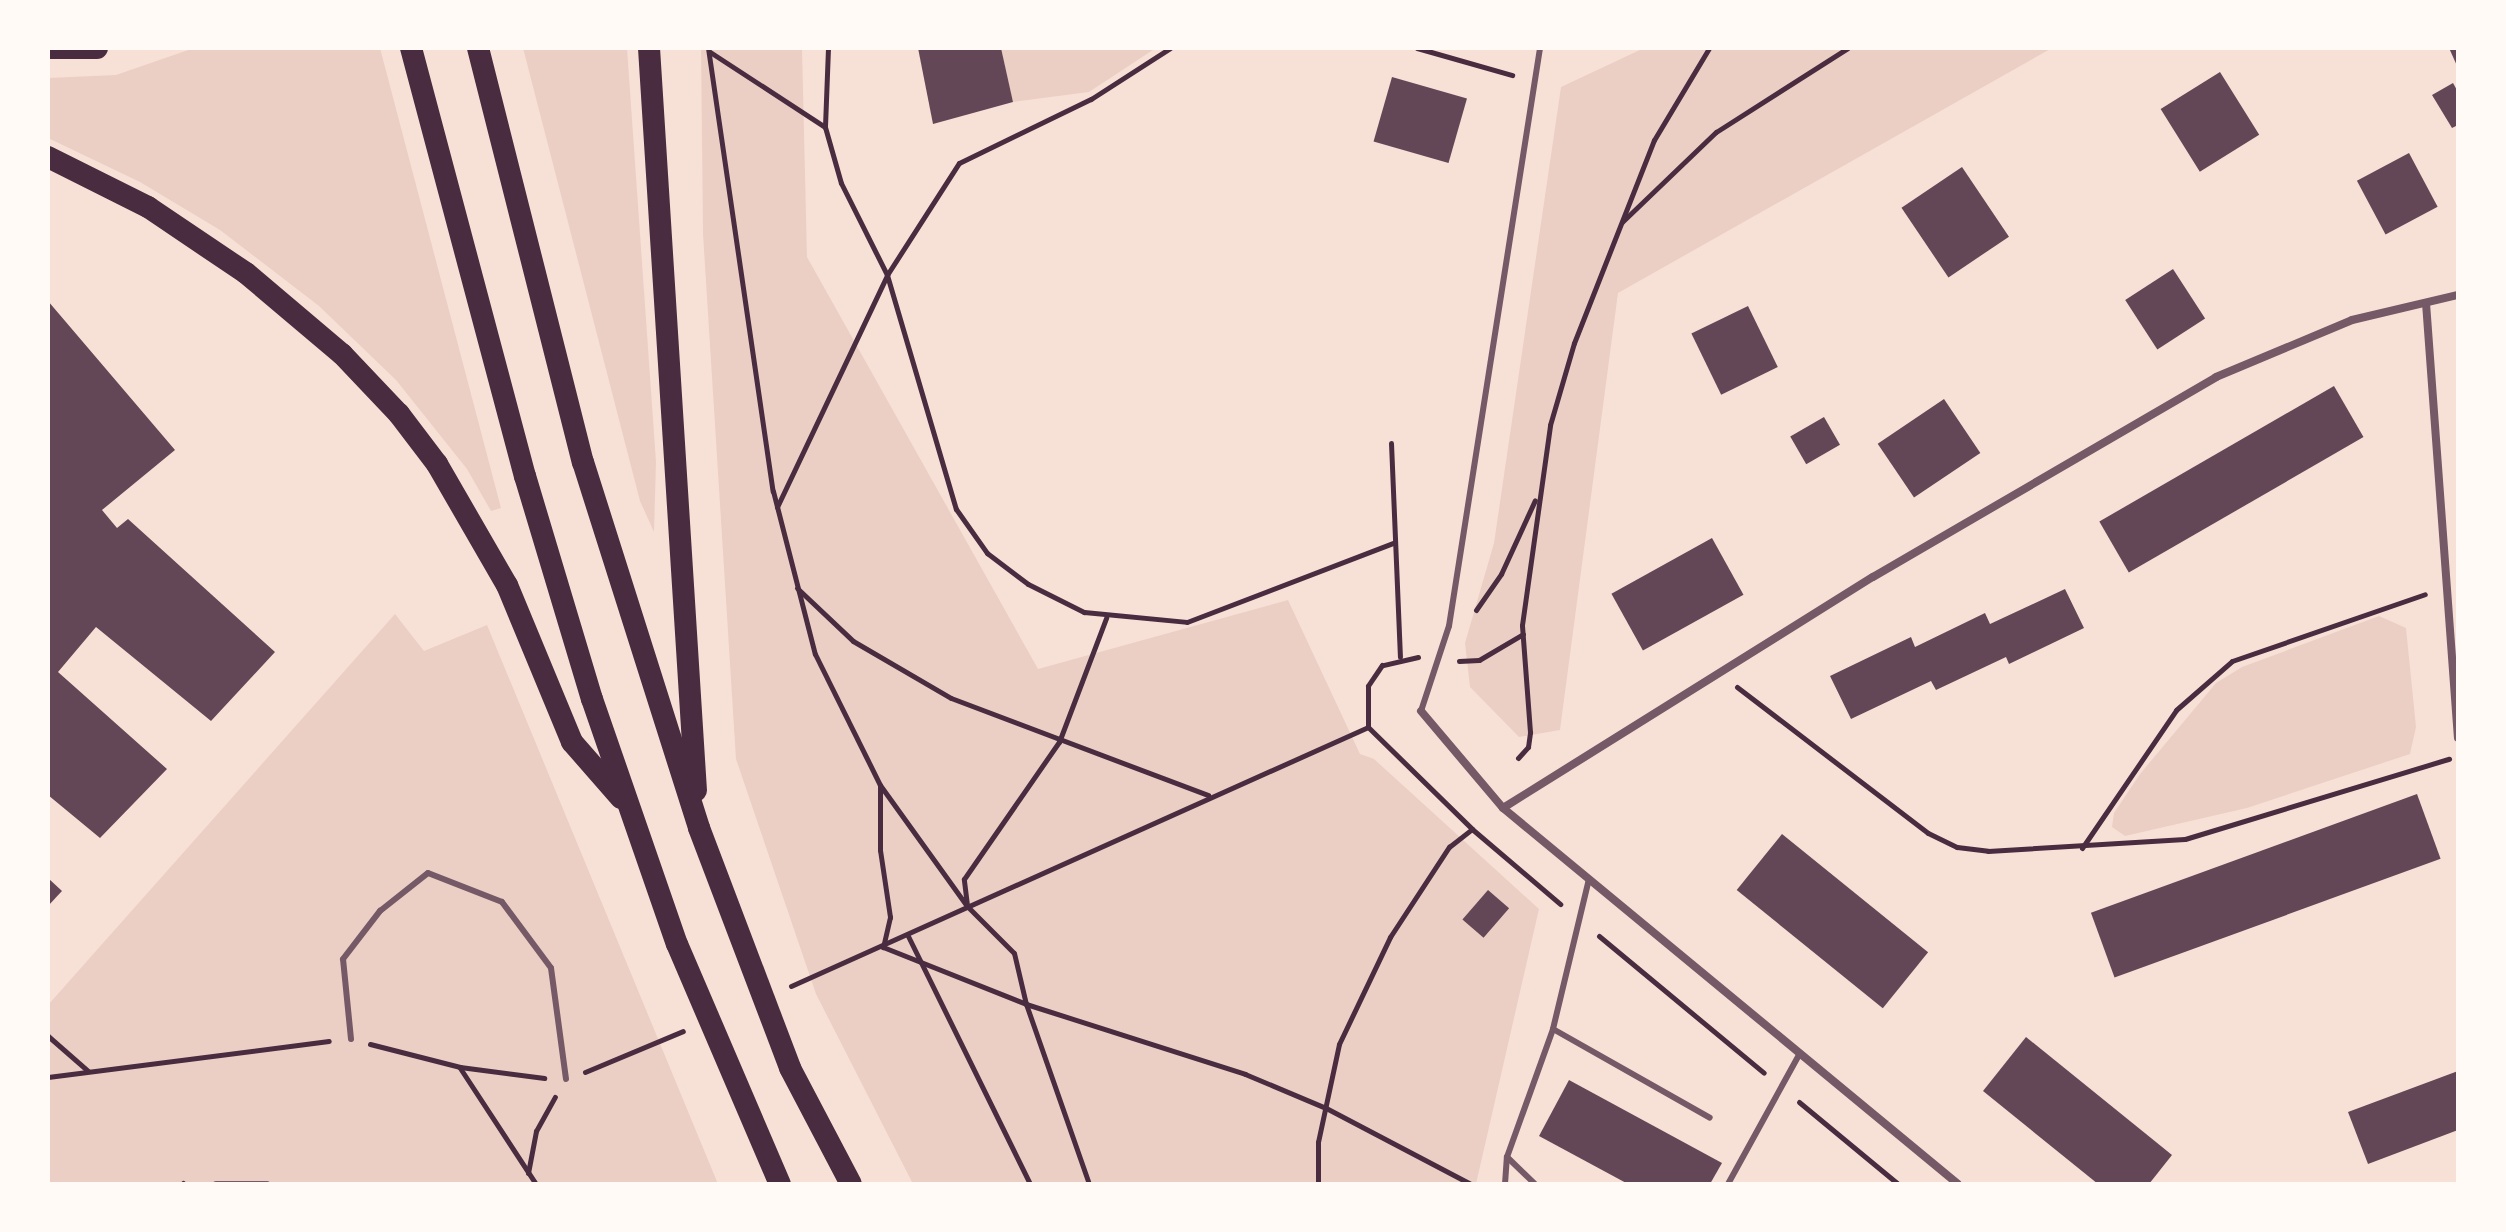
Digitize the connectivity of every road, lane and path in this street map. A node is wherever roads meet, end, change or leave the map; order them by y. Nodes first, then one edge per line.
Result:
1 (48, 48) edge
2 (97, 48) edge
3 (411, 48) edge
4 (478, 48) edge
5 (649, 48) edge
6 (828, 48) edge
7 (1170, 48) edge
8 (1417, 48) edge
9 (1540, 48) edge
10 (1709, 48) edge
11 (1848, 48) edge
12 (709, 49) edge
13 (1531, 80) junction
14 (825, 127) junction
15 (48, 157) edge
16 (1621, 223) junction
17 (887, 275) junction
18 (2458, 295) edge
19 (2426, 303) junction
20 (1391, 443) dead end
21 (1537, 495) junction
22 (777, 508) junction
23 (1393, 543) junction
24 (796, 587) junction
25 (2444, 588) junction
26 (1106, 618) junction
27 (1449, 626) junction
28 (1523, 634) junction
29 (1400, 657) junction
30 (1440, 658) junction
31 (1721, 670) junction
32 (1421, 711) joint
33 (1368, 727) junction
34 (2458, 738) edge
35 (1059, 742) junction
36 (2458, 756) edge
37 (1518, 758) dead end
38 (880, 785) junction
39 (1209, 796) junction
40 (630, 808) junction
41 (1503, 808) junction
42 (699, 828) junction
43 (1472, 829) junction
44 (2081, 849) junction
45 (1589, 879) junction
46 (967, 906) junction
47 (1578, 919) junction
48 (908, 936) junction
49 (883, 947) junction
50 (873, 952) dead end
51 (922, 964) junction
52 (1026, 1004) junction
53 (1553, 1029) junction
54 (48, 1036) edge
55 (351, 1039) junction
56 (1800, 1053) junction
57 (599, 1066) dead end
58 (460, 1067) junction
59 (88, 1071) junction
60 (48, 1077) edge
61 (566, 1079) junction
62 (1781, 1087) junction
63 (1326, 1108) junction
64 (1710, 1118) dead end
65 (1507, 1157) junction
66 (528, 1174) junction
67 (216, 1184) edge
68 (267, 1184) edge
69 (536, 1184) edge
70 (780, 1184) edge
71 (851, 1184) edge
72 (1030, 1184) edge
73 (1089, 1184) edge
74 (1318, 1184) edge
75 (1471, 1184) edge
76 (1505, 1184) edge
77 (1535, 1184) edge
78 (1728, 1184) edge
79 (1898, 1184) edge
80 (1958, 1184) edge

1 - 2 highway
3 - 40 highway
4 - 42 highway
5 - 42 highway
6 - 14 path
7 - 17 path
8 - 13 path
9 - 13 lane
10 - 16 path
11 - 16 path
12 - 14 path
12 - 22 path
13 - 27 lane
14 - 17 path
15 - 40 highway
16 - 21 path
17 - 22 path
17 - 26 path
18 - 19 street
19 - 25 street
19 - 31 street
20 - 23 path
21 - 27 path
21 - 28 path
22 - 24 path
23 - 26 path
23 - 29 path
24 - 35 path
24 - 38 path
25 - 34 street
25 - 44 path
26 - 35 path
27 - 30 lane
28 - 30 path
28 - 37 path
29 - 30 path
29 - 33 path
30 - 32 lane
31 - 41 street
31 - 44 path
32 - 41 street
33 - 39 path
33 - 43 path
35 - 39 path
35 - 46 path
36 - 44 path
38 - 46 path
38 - 49 path
39 - 46 path
40 - 70 highway
41 - 45 street
42 - 71 highway
43 - 47 path
43 - 63 path
45 - 47 lane
45 - 56 street
46 - 48 path
46 - 52 path
47 - 53 lane
47 - 62 path
48 - 49 path
48 - 51 path
49 - 50 path
49 - 51 path
51 - 52 path
51 - 72 path
52 - 63 path
52 - 73 path
53 - 64 lane
53 - 65 lane
54 - 59 path
55 - 58 path
55 - 59 path
55 - 61 lane
56 - 62 lane
56 - 80 street
57 - 61 path
58 - 61 path
58 - 66 path
59 - 60 path
61 - 66 path
62 - 78 lane
62 - 79 path
63 - 74 path
63 - 75 path
65 - 76 lane
65 - 77 lane
66 - 69 path
67 - 68 lane

